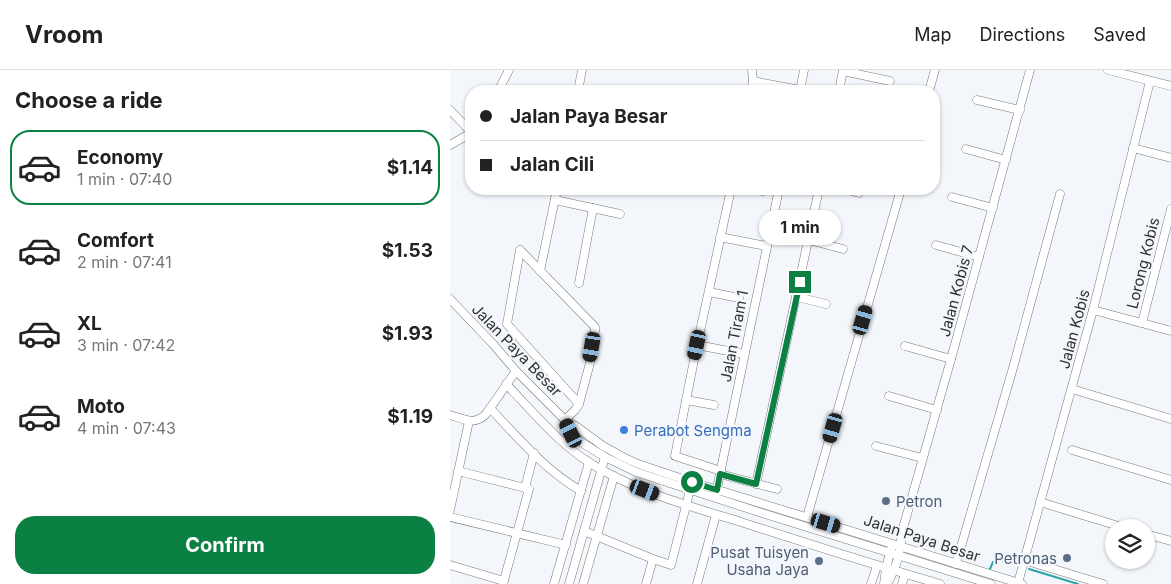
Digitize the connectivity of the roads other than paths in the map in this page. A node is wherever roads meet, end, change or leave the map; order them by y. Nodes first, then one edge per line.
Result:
1 (582, 70) edge
2 (752, 70) edge
3 (804, 70) edge
4 (935, 70) edge
5 (1030, 70) edge
6 (1108, 70) edge
7 (843, 71) edge
8 (505, 72) edge
9 (753, 81) junction
10 (890, 81) dead end
11 (1150, 81) junction
12 (500, 85) edge
13 (579, 85) edge
14 (753, 85) edge
15 (772, 85) edge
16 (801, 85) edge
17 (840, 85) edge
18 (931, 85) edge
19 (1171, 86) edge
20 (977, 100) dead end
21 (450, 110) edge
22 (1020, 110) junction
23 (465, 126) edge
24 (465, 136) edge
25 (450, 145) edge
26 (1134, 148) junction
27 (966, 149) dead end
28 (1171, 158) edge
29 (1006, 160) junction
30 (1060, 194) dead end
31 (556, 195) edge
32 (730, 195) edge
33 (778, 195) edge
34 (818, 195) edge
35 (899, 195) edge
36 (952, 197) dead end
37 (555, 200) junction
38 (593, 208) junction
39 (993, 208) junction
40 (1171, 209) edge
41 (620, 214) dead end
42 (720, 237) junction
43 (808, 240) junction
44 (1162, 243) junction
45 (936, 245) dead end
46 (1171, 245) edge
47 (766, 246) junction
48 (843, 249) dead end
49 (979, 258) junction
50 (540, 271) junction
51 (580, 283) dead end
52 (708, 292) junction
53 (797, 297) junction
54 (739, 298) dead end
55 (450, 299) edge
56 (826, 304) dead end
57 (1093, 310) junction
58 (1142, 323) junction
59 (1171, 331) edge
60 (697, 345) junction
61 (904, 346) dead end
62 (744, 354) junction
63 (951, 359) junction
64 (516, 371) junction
65 (506, 384) junction
66 (1072, 389) junction
67 (889, 396) dead end
68 (686, 400) junction
69 (580, 404) junction
70 (714, 405) dead end
71 (490, 408) junction
72 (937, 410) junction
73 (450, 416) edge
74 (1171, 419) edge
75 (565, 420) junction
76 (469, 421) junction
77 (876, 446) dead end
78 (1072, 450) dead end
79 (534, 453) junction
80 (605, 457) junction
81 (922, 458) junction
82 (589, 462) junction
83 (601, 470) junction
84 (458, 471) junction
85 (720, 472) junction
86 (614, 476) junction
87 (1171, 480) edge
88 (756, 484) junction
89 (691, 486) junction
90 (527, 489) junction
91 (777, 489) dead end
92 (581, 491) junction
93 (716, 494) junction
94 (1040, 502) junction
95 (687, 505) junction
96 (450, 510) edge
97 (716, 515) junction
98 (450, 517) edge
99 (808, 517) junction
100 (1105, 522) edge
101 (584, 531) junction
102 (518, 533) junction
103 (597, 537) junction
104 (1155, 537) edge
105 (1171, 542) edge
106 (566, 545) junction
107 (897, 545) junction
108 (894, 554) junction
109 (653, 559) junction
110 (1024, 560) junction
111 (956, 564) junction
112 (450, 565) edge
113 (877, 566) junction
114 (890, 569) junction
115 (905, 574) junction
116 (504, 583) edge
117 (1020, 583) edge
118 (554, 584) edge
119 (569, 584) edge
120 (583, 584) edge
121 (646, 584) edge
122 (697, 584) edge
123 (872, 584) edge
124 (886, 584) edge
125 (902, 584) edge
126 (940, 584) edge
127 (992, 584) edge
128 (1103, 584) edge

1 - 13 street
2 - 9 street
3 - 16 street
4 - 18 street
5 - 22 street, Jalan Kobis 7
6 - 11 street
7 - 10 street
7 - 17 street
8 - 12 street
9 - 14 street
9 - 15 street
11 - 19 street
11 - 26 street, Jalan Kobis
20 - 22 street
21 - 23 street
22 - 29 street, Jalan Kobis 7
24 - 25 street
26 - 28 street
26 - 57 street, Jalan Kobis
27 - 29 street
29 - 39 street, Jalan Kobis 7
30 - 111 street
31 - 37 street
32 - 42 street
33 - 47 street, Jalan Tiram 1
34 - 43 street
35 - 99 street
36 - 39 street
37 - 38 street
37 - 50 street
38 - 41 street
38 - 51 street
39 - 49 street, Jalan Kobis 7
40 - 44 street, Lorong Kobis
42 - 47 street
42 - 52 street
43 - 48 street
43 - 53 street
44 - 46 street
44 - 58 street, Lorong Kobis
45 - 49 street
47 - 62 street, Jalan Tiram 1
49 - 63 street, Jalan Kobis 7
50 - 69 street
50 - 69 street
52 - 54 street
52 - 60 street
53 - 56 street
53 - 88 street
55 - 64 street, Jalan Paya Besar
57 - 58 street
57 - 66 street, Jalan Kobis
58 - 59 street
60 - 62 street
60 - 68 street
61 - 63 street
62 - 85 street, Jalan Tiram 1
63 - 72 street, Jalan Kobis 7
64 - 65 street
64 - 75 street, Jalan Paya Besar
65 - 71 street
65 - 82 street
66 - 74 street
66 - 94 street, Jalan Kobis
67 - 72 street
68 - 70 street
68 - 85 street
69 - 75 street
71 - 76 street
71 - 79 street
72 - 81 street, Jalan Kobis 7
73 - 76 street
75 - 80 street, Jalan Paya Besar
75 - 89 street, Jalan Paya Besar
76 - 84 street
77 - 81 street
78 - 87 street
79 - 90 street
79 - 92 street
80 - 83 street
80 - 89 street, Jalan Paya Besar
81 - 107 street, Jalan Kobis 7
82 - 83 street
82 - 92 street
83 - 86 street
83 - 101 street
84 - 90 street
84 - 96 street
85 - 88 street
85 - 93 street, Jalan Tiram 1
86 - 95 street
86 - 103 street
88 - 91 street
89 - 93 street, Jalan Paya Besar
89 - 95 street
90 - 102 street
92 - 106 street
93 - 99 street, Jalan Paya Besar
93 - 108 street, Jalan Paya Besar
94 - 100 street
94 - 110 street, Jalan Kobis
95 - 97 street
95 - 109 street
97 - 113 street
97 - 122 street
98 - 102 street
99 - 107 street, Jalan Paya Besar
101 - 103 street
101 - 119 street
102 - 106 street
102 - 116 street
103 - 109 street
103 - 120 street
104 - 105 street
106 - 118 street
107 - 108 street, Jalan Kobis 7
107 - 111 street, Jalan Paya Besar
108 - 114 street, Jalan Kobis 7
108 - 127 street, Jalan Paya Besar
109 - 121 street
110 - 117 street, Jalan Kobis
110 - 128 street
111 - 117 street, Jalan Paya Besar
112 - 116 street
113 - 114 street
113 - 123 street
114 - 115 street
114 - 124 street, Jalan Kobis 7
115 - 125 street
115 - 126 street

